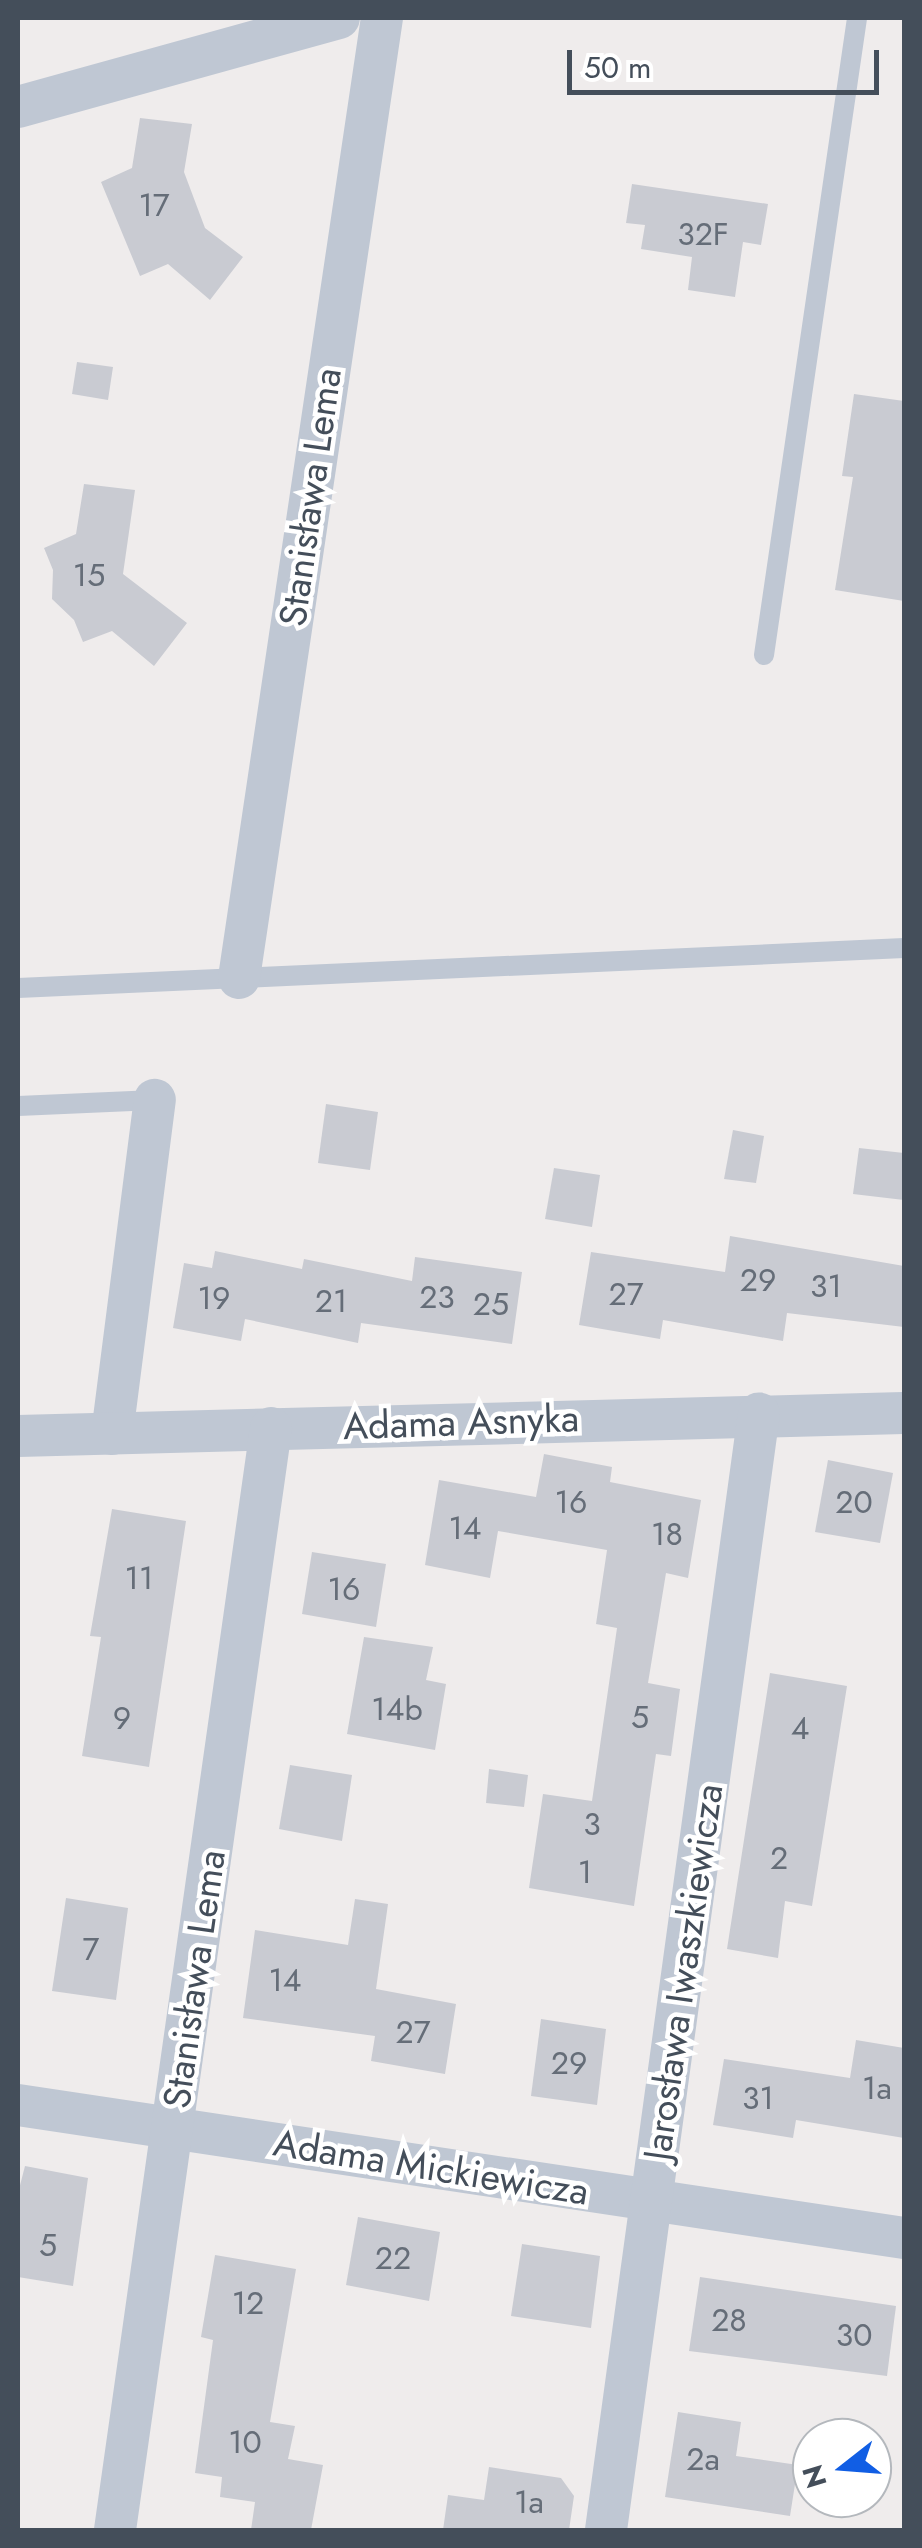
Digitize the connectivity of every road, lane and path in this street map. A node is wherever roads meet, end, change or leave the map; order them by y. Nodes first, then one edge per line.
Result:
1 (339, 18) edge
2 (382, 18) edge
3 (856, 18) edge
4 (18, 107) edge
5 (764, 655) dead end
6 (904, 948) edge
7 (239, 978) junction
8 (18, 988) edge
9 (156, 1100) joint
10 (18, 1106) edge
11 (758, 1413) junction
12 (904, 1413) edge
13 (271, 1428) junction
14 (112, 1434) junction
15 (18, 1436) edge
16 (18, 2106) edge
17 (173, 2127) junction
18 (652, 2201) junction
19 (904, 2238) edge
20 (115, 2530) edge
21 (606, 2530) edge

1 - 4 street
2 - 7 street, Stanisława Lema
3 - 5 lane
6 - 7 lane
7 - 8 lane
9 - 10 lane
9 - 14 street
11 - 12 street, Adama Asnyka
11 - 13 street, Adama Asnyka
11 - 18 street, Jarosława Iwaszkiewicza
13 - 14 street, Adama Asnyka
13 - 17 street, Stanisława Lema
14 - 15 street, Adama Asnyka
16 - 17 street, Adama Mickiewicza
17 - 18 street, Adama Mickiewicza
17 - 20 street, Stanisława Lema
18 - 19 street, Adama Mickiewicza
18 - 21 street, Jarosława Iwaszkiewicza

